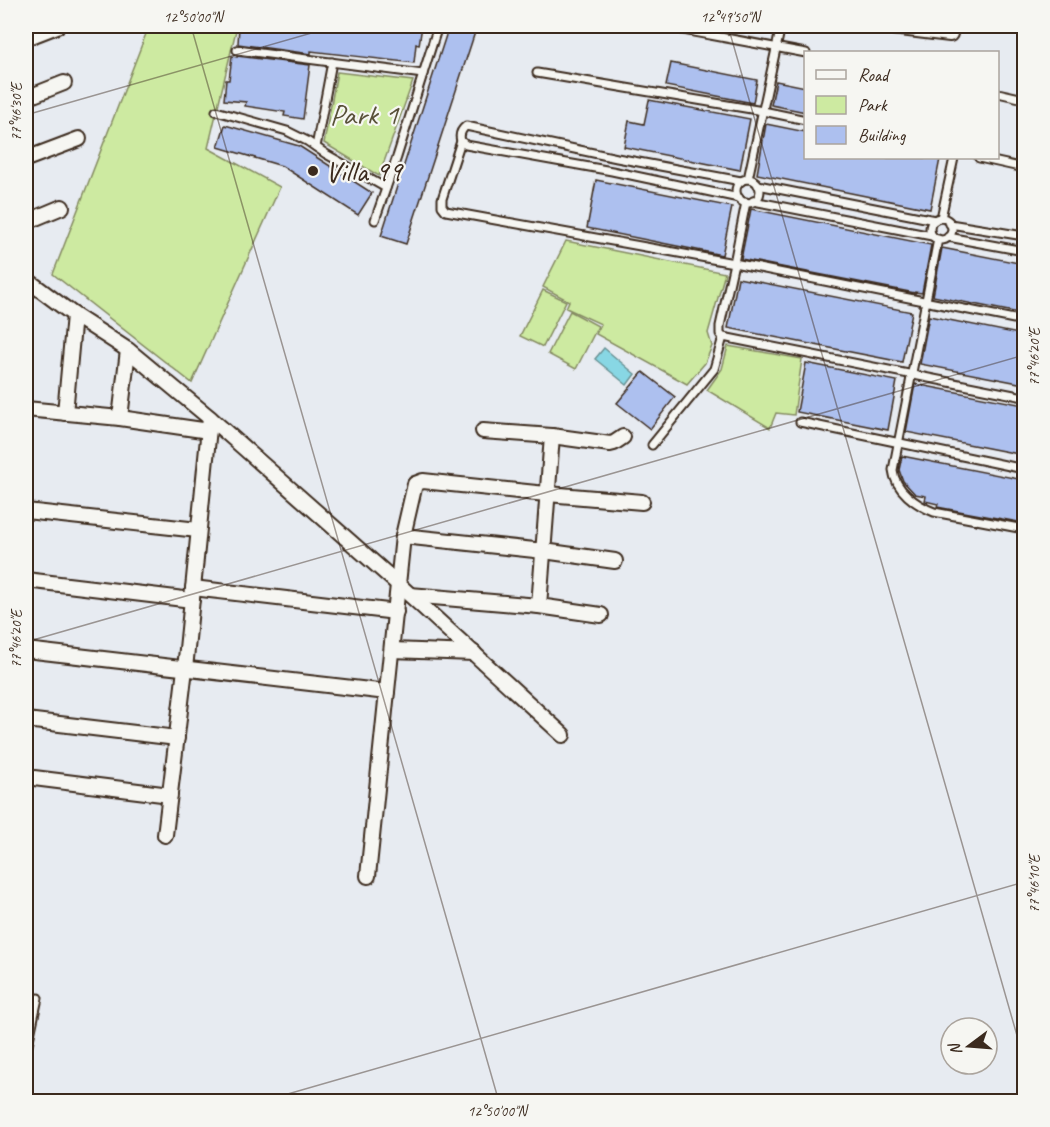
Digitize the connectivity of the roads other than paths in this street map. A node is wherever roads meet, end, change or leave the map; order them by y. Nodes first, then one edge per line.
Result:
1 (57, 26) edge
2 (438, 26) edge
3 (662, 26) edge
4 (884, 26) edge
5 (950, 34) dead end
6 (779, 35) dead end
7 (26, 38) edge
8 (776, 48) junction
9 (237, 50) dead end
10 (804, 53) edge
11 (332, 62) junction
12 (537, 73) dead end
13 (423, 74) junction
14 (64, 83) dead end
15 (999, 93) edge
16 (26, 98) edge
17 (1024, 99) edge
18 (216, 111) dead end
19 (763, 111) junction
20 (804, 120) edge
21 (79, 139) dead end
22 (460, 141) junction
23 (316, 147) junction
24 (616, 158) junction
25 (26, 159) edge
26 (954, 159) edge
27 (984, 159) edge
28 (1024, 168) edge
29 (612, 171) junction
30 (745, 180) junction
31 (758, 184) junction
32 (386, 188) junction
33 (746, 201) junction
34 (62, 207) dead end
35 (938, 219) junction
36 (375, 220) dead end
37 (26, 222) edge
38 (950, 224) junction
39 (1024, 236) edge
40 (935, 237) junction
41 (948, 237) junction
42 (1024, 251) edge
43 (734, 263) junction
44 (26, 279) edge
45 (927, 302) junction
46 (74, 315) junction
47 (1024, 321) edge
48 (723, 337) junction
49 (128, 350) junction
50 (911, 374) junction
51 (1024, 397) edge
52 (26, 409) edge
53 (65, 413) junction
54 (120, 418) junction
55 (800, 422) dead end
56 (210, 425) junction
57 (483, 431) dead end
58 (552, 436) junction
59 (623, 437) dead end
60 (898, 443) junction
61 (652, 445) dead end
62 (1024, 469) edge
63 (548, 494) junction
64 (642, 502) dead end
65 (26, 511) edge
66 (1024, 529) edge
67 (198, 530) junction
68 (403, 536) junction
69 (544, 551) junction
70 (615, 561) dead end
71 (26, 580) edge
72 (398, 584) junction
73 (192, 594) junction
74 (410, 595) junction
75 (539, 606) junction
76 (396, 612) junction
77 (601, 615) dead end
78 (26, 650) edge
79 (392, 650) junction
80 (474, 654) junction
81 (185, 669) junction
82 (387, 692) junction
83 (26, 720) edge
84 (563, 735) dead end
85 (177, 738) junction
86 (26, 777) edge
87 (170, 795) junction
88 (165, 835) dead end
89 (368, 876) dead end
90 (38, 998) dead end
91 (26, 1053) edge

1 - 7 street
2 - 13 lane
3 - 8 lane
4 - 5 street
6 - 8 lane
8 - 10 lane
8 - 19 lane
9 - 11 lane
11 - 13 lane
11 - 23 lane
12 - 19 lane
13 - 32 lane
14 - 16 street
15 - 17 lane
18 - 23 lane
19 - 20 lane
19 - 30 lane
21 - 25 street
22 - 24 lane
22 - 29 lane
22 - 43 lane
23 - 32 lane
24 - 29 lane
24 - 30 lane
26 - 35 lane
27 - 28 lane
29 - 33 lane
30 - 31 lane
30 - 33 lane
31 - 33 lane
31 - 35 lane
32 - 36 lane
33 - 40 lane
33 - 43 lane
34 - 37 street
35 - 38 lane
35 - 40 lane
38 - 39 lane
38 - 41 lane
40 - 41 lane
40 - 45 lane
41 - 42 lane
43 - 45 lane
43 - 48 lane
44 - 46 street
45 - 47 lane
45 - 50 lane
46 - 49 street
46 - 53 street
48 - 50 lane
48 - 61 lane
49 - 54 street
49 - 56 street
50 - 51 lane
50 - 60 lane
52 - 53 street
53 - 54 street
54 - 56 street
55 - 60 lane
56 - 67 street
56 - 72 street
57 - 58 street
58 - 59 street
58 - 63 street
60 - 62 lane
60 - 66 lane
63 - 64 street
63 - 68 street
63 - 69 street
65 - 67 street
67 - 73 street
68 - 69 street
68 - 72 street
69 - 70 street
69 - 75 street
71 - 73 street
72 - 74 street
72 - 76 street
73 - 76 street
73 - 81 street
74 - 75 street
74 - 80 street
75 - 77 street
76 - 79 street
78 - 81 street
79 - 80 street
79 - 82 street
80 - 84 street
81 - 82 street
81 - 85 street
82 - 89 street
83 - 85 street
85 - 87 street
86 - 87 street
87 - 88 street
90 - 91 lane

